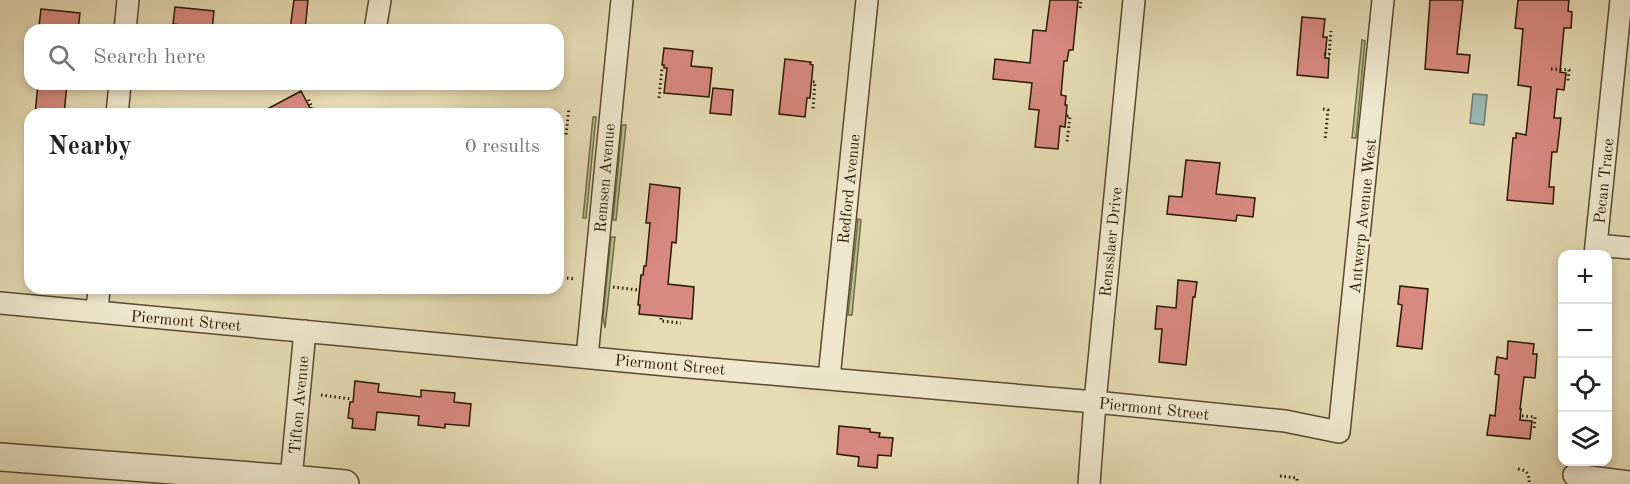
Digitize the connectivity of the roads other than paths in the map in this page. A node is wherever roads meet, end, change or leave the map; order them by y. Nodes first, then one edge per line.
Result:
1 (128, 0) edge
2 (380, 0) edge
3 (622, 0) edge
4 (867, 0) edge
5 (1134, 0) edge
6 (1383, 0) edge
7 (1624, 7) edge
8 (126, 24) edge
9 (376, 24) edge
10 (119, 90) edge
11 (118, 108) edge
12 (1630, 248) edge
13 (1596, 250) edge
14 (98, 294) edge
15 (0, 303) edge
16 (97, 312) junction
17 (305, 331) junction
18 (586, 357) junction
19 (829, 378) junction
20 (1095, 402) junction
21 (1339, 432) joint
22 (0, 457) edge
23 (1574, 474) edge
24 (291, 478) junction
25 (1630, 482) edge
26 (345, 484) edge
27 (1089, 484) edge

1 - 8 street
2 - 9 street
3 - 18 street, Remsen Avenue
4 - 19 street, Redford Avenue
5 - 20 street, Rensslaer Drive
6 - 21 street, Antwerp Avenue West
7 - 13 street, Pecan Trace
10 - 11 street
12 - 13 street
14 - 16 street
15 - 16 street, Piermont Street
16 - 17 street, Piermont Street
17 - 18 street, Piermont Street
17 - 24 street, Tifton Avenue
18 - 19 street, Piermont Street
19 - 20 street, Piermont Street
20 - 21 street, Piermont Street
20 - 27 street, Rensslaer Drive
22 - 24 street
23 - 25 street
24 - 26 street

